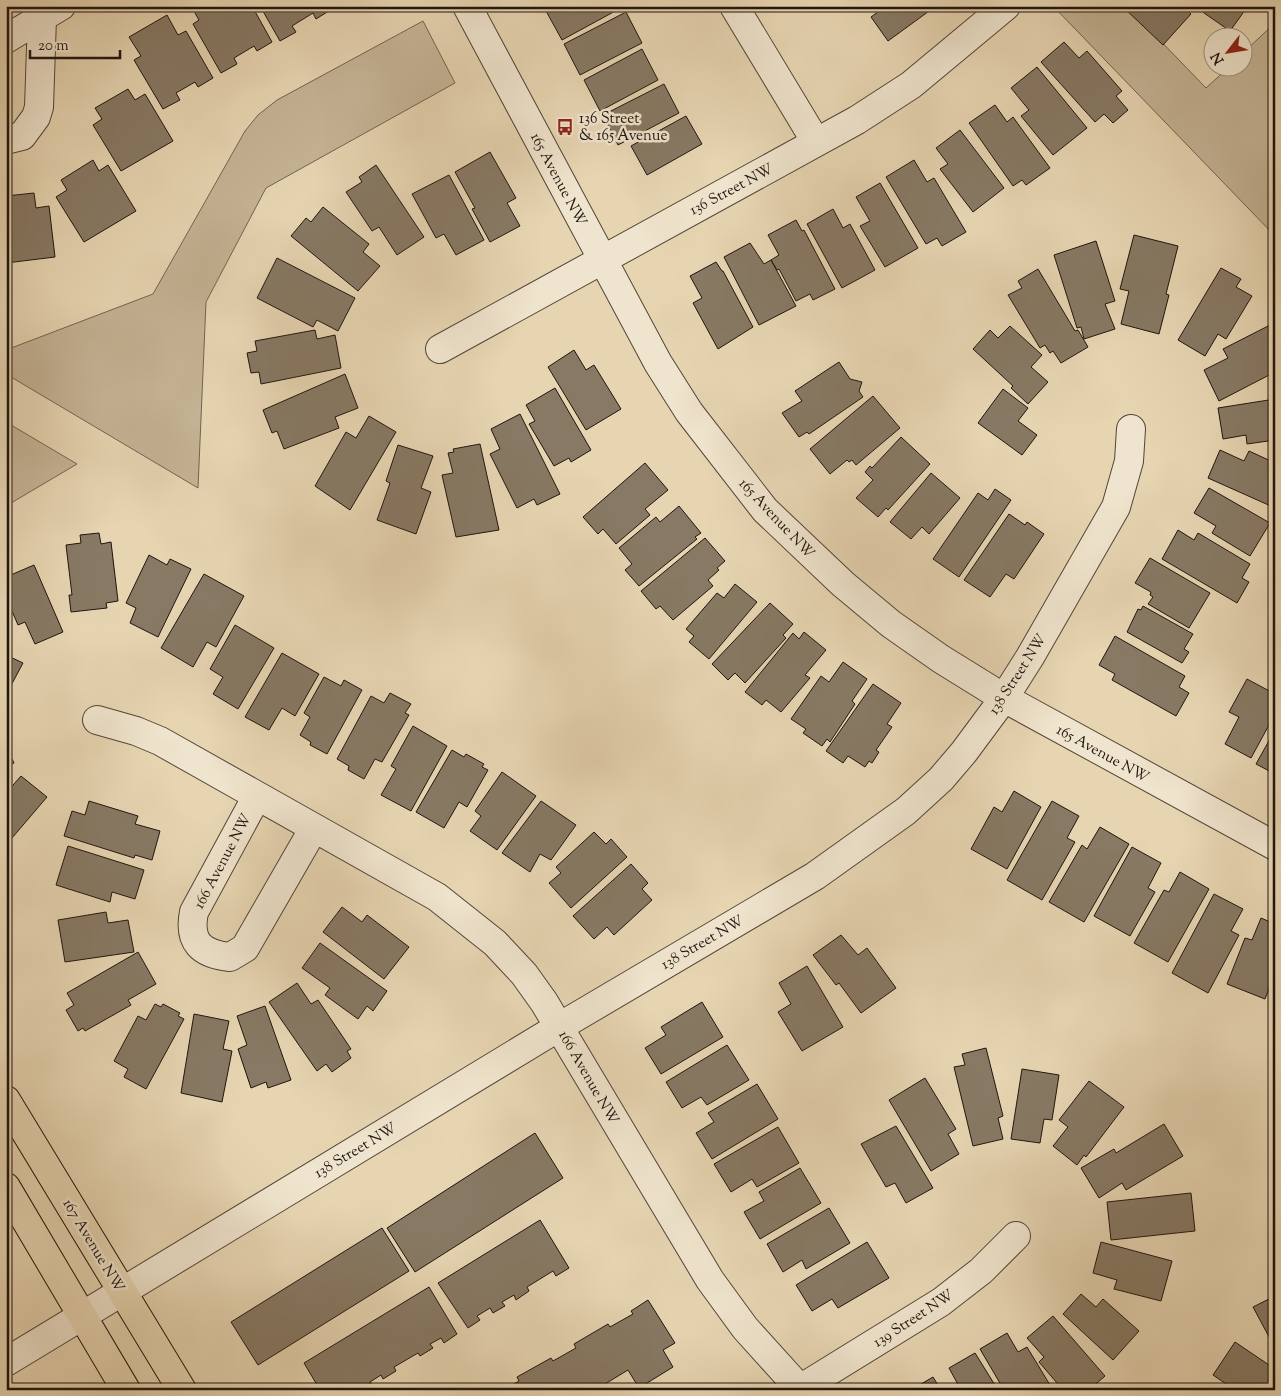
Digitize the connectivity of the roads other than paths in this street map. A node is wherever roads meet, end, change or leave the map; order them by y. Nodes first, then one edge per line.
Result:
1 (467, 6) edge
2 (734, 6) edge
3 (1006, 6) edge
4 (51, 12) edge
5 (6, 40) edge
6 (6, 140) edge
7 (816, 142) junction
8 (602, 259) junction
9 (440, 349) dead end
10 (1131, 429) dead end
11 (1004, 698) junction
12 (97, 720) dead end
13 (257, 796) junction
14 (314, 828) junction
15 (1275, 846) edge
16 (559, 1027) junction
17 (6, 1100) edge
18 (6, 1187) edge
19 (1016, 1236) dead end
20 (114, 1296) junction
21 (82, 1316) junction
22 (6, 1362) edge
23 (800, 1389) edge
24 (126, 1390) edge
25 (182, 1390) edge

1 - 8 street, 165 Avenue NW
2 - 7 street
3 - 7 street, 136 Street NW
4 - 5 street
4 - 6 street
7 - 8 street, 136 Street NW
8 - 9 street, 136 Street NW
8 - 11 street, 165 Avenue NW
10 - 11 street, 138 Street NW
11 - 15 street, 165 Avenue NW
11 - 16 street, 138 Street NW
12 - 13 street, 166 Avenue NW
13 - 14 street, 166 Avenue NW
13 - 14 street, 166 Avenue NW
14 - 16 street, 166 Avenue NW
16 - 20 street, 138 Street NW
16 - 23 street, 166 Avenue NW
17 - 20 main road, 167 Avenue NW
18 - 21 main road
19 - 23 street, 139 Street NW
20 - 21 street, 138 Street NW
20 - 25 main road, 167 Avenue NW
21 - 22 street, 138 Street NW
21 - 24 main road

